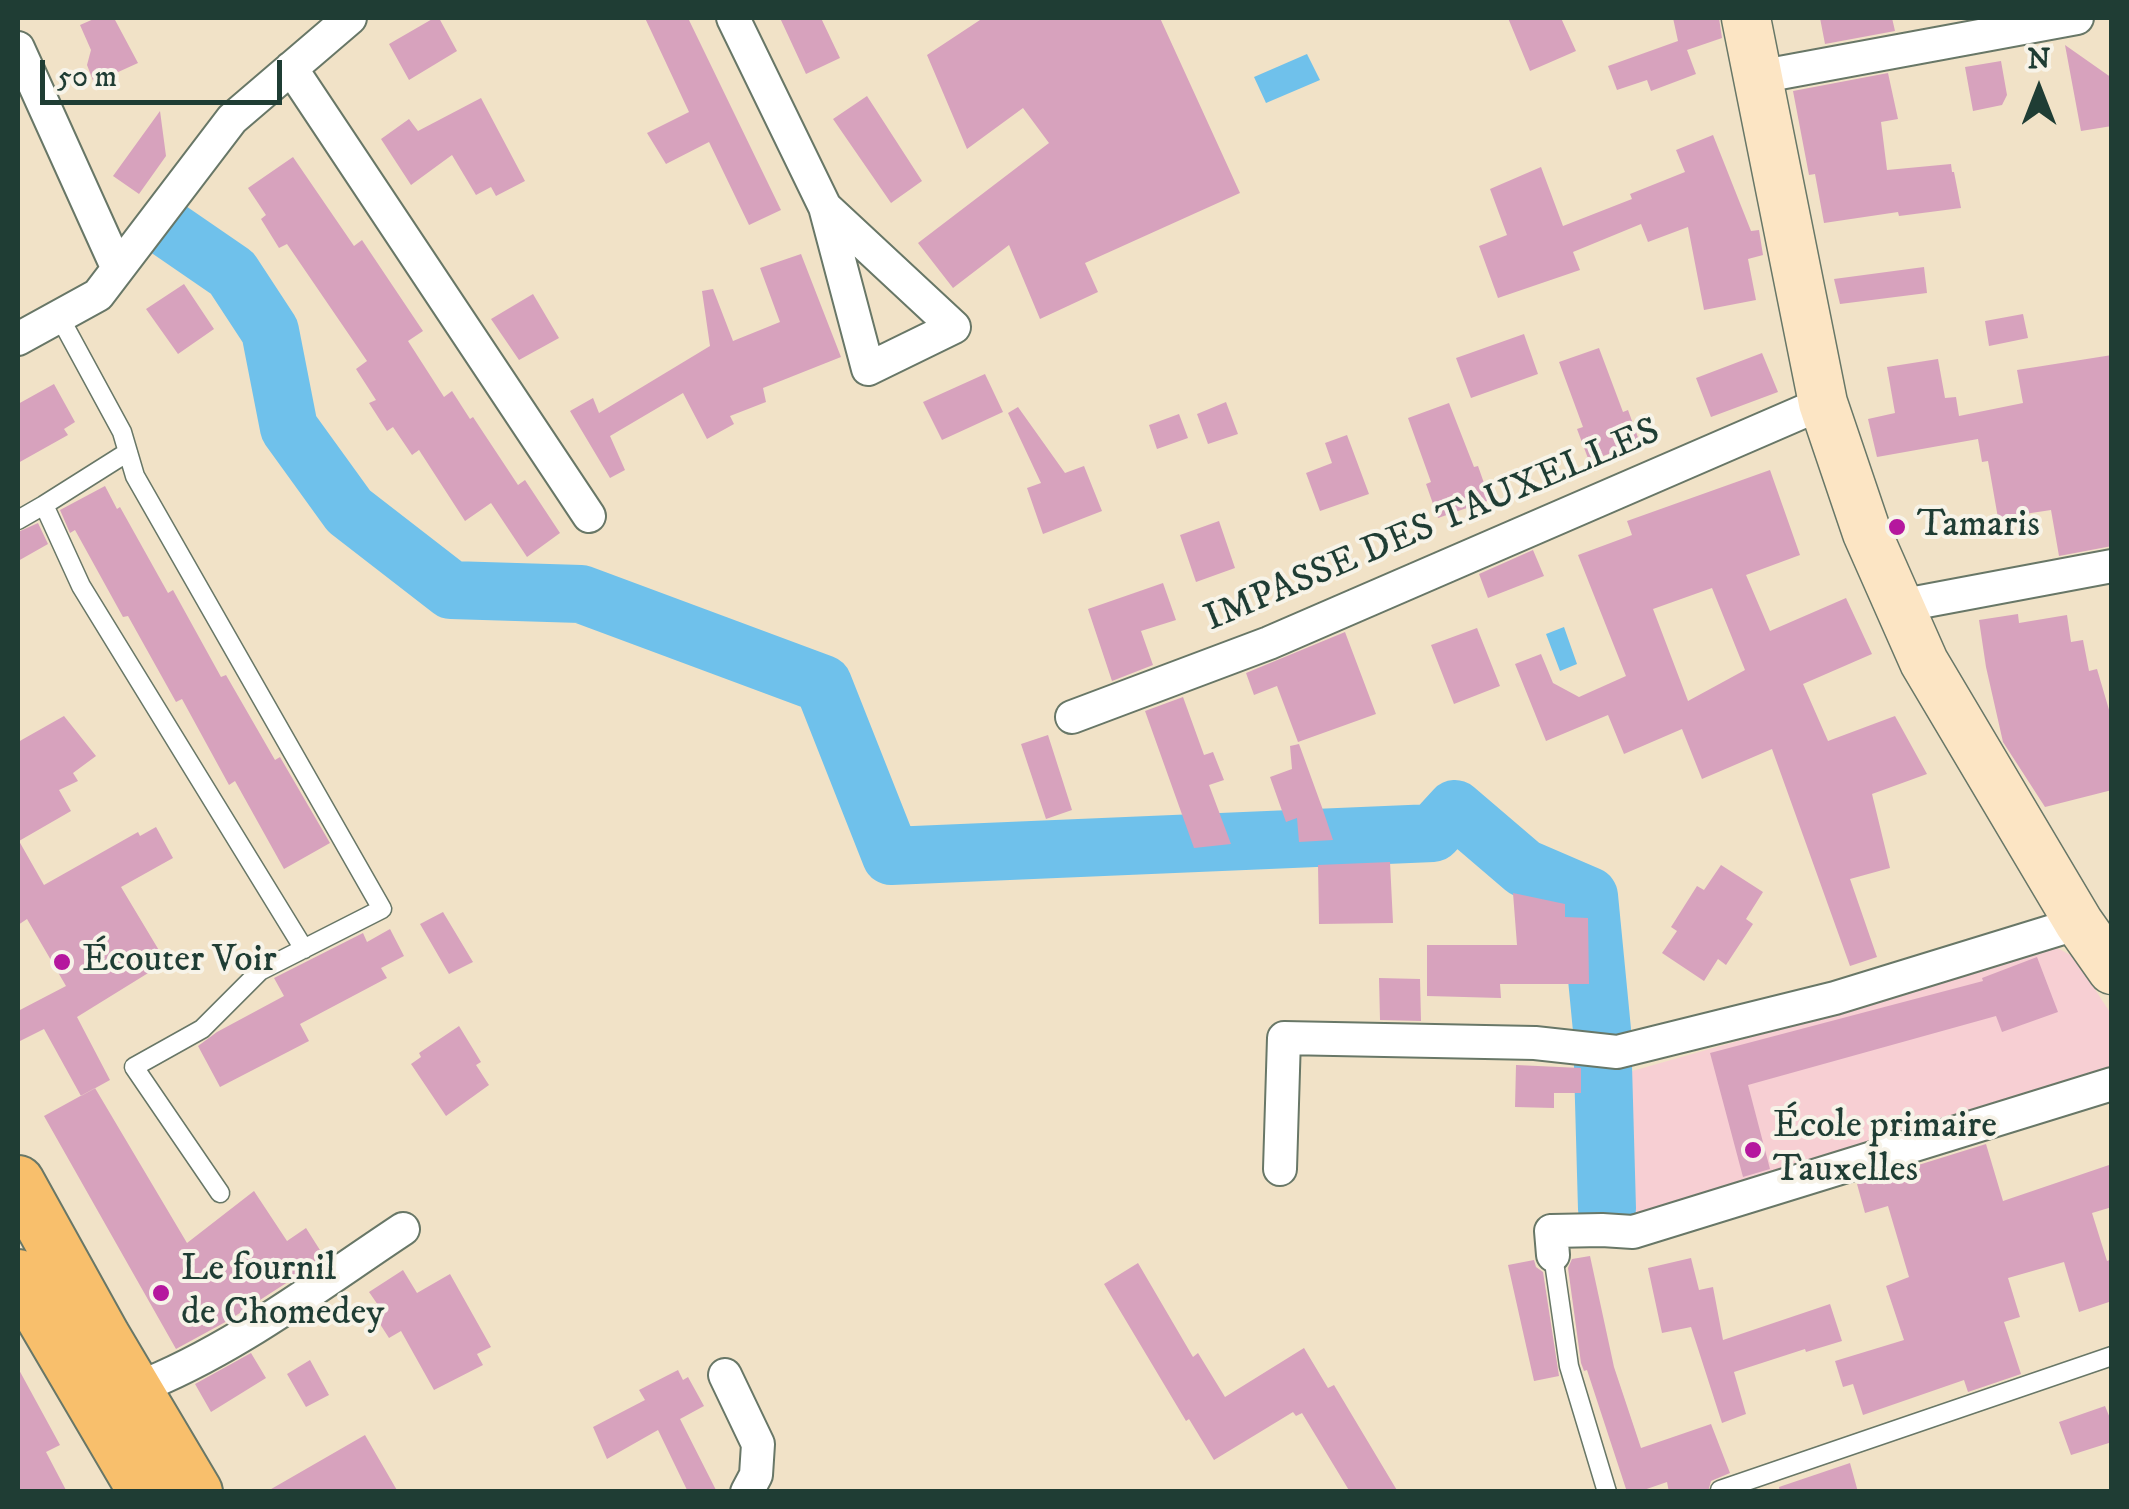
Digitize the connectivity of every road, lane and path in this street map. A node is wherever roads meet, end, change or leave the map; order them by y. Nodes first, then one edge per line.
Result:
1 (350, 18) edge
2 (733, 18) edge
3 (1746, 18) edge
4 (2077, 18) edge
5 (18, 48) edge
6 (291, 68) junction
7 (1758, 77) junction
8 (825, 207) junction
9 (117, 267) junction
10 (60, 316) junction
11 (18, 339) edge
12 (1823, 403) junction
13 (128, 452) junction
14 (44, 506) junction
15 (590, 516) dead end
16 (18, 520) edge
17 (2112, 566) edge
18 (1899, 606) junction
19 (1072, 717) dead end
20 (2097, 939) edge
21 (304, 948) junction
22 (2112, 1084) edge
23 (1280, 1169) dead end
24 (18, 1182) edge
25 (220, 1193) dead end
26 (403, 1229) dead end
27 (1553, 1256) joint
28 (18, 1276) edge
29 (2112, 1356) edge
30 (725, 1376) dead end
31 (135, 1389) junction
32 (1720, 1490) edge
33 (145, 1492) edge
34 (196, 1492) edge
35 (747, 1492) edge
36 (1606, 1492) edge

1 - 6 street
2 - 8 street
3 - 7 street
4 - 7 street
5 - 9 street
6 - 9 street
6 - 15 street
7 - 12 street
8 - 8 street
9 - 10 street
10 - 11 street
10 - 13 lane
12 - 18 street
12 - 19 street, IMPASSE DES TAUXELLES
13 - 14 lane
13 - 21 lane
14 - 16 lane
14 - 21 lane
17 - 18 street
18 - 20 street
20 - 23 street
21 - 25 lane
22 - 27 street
24 - 31 main road
26 - 31 street
27 - 36 lane
28 - 33 main road
29 - 32 lane
30 - 35 street
31 - 34 main road

